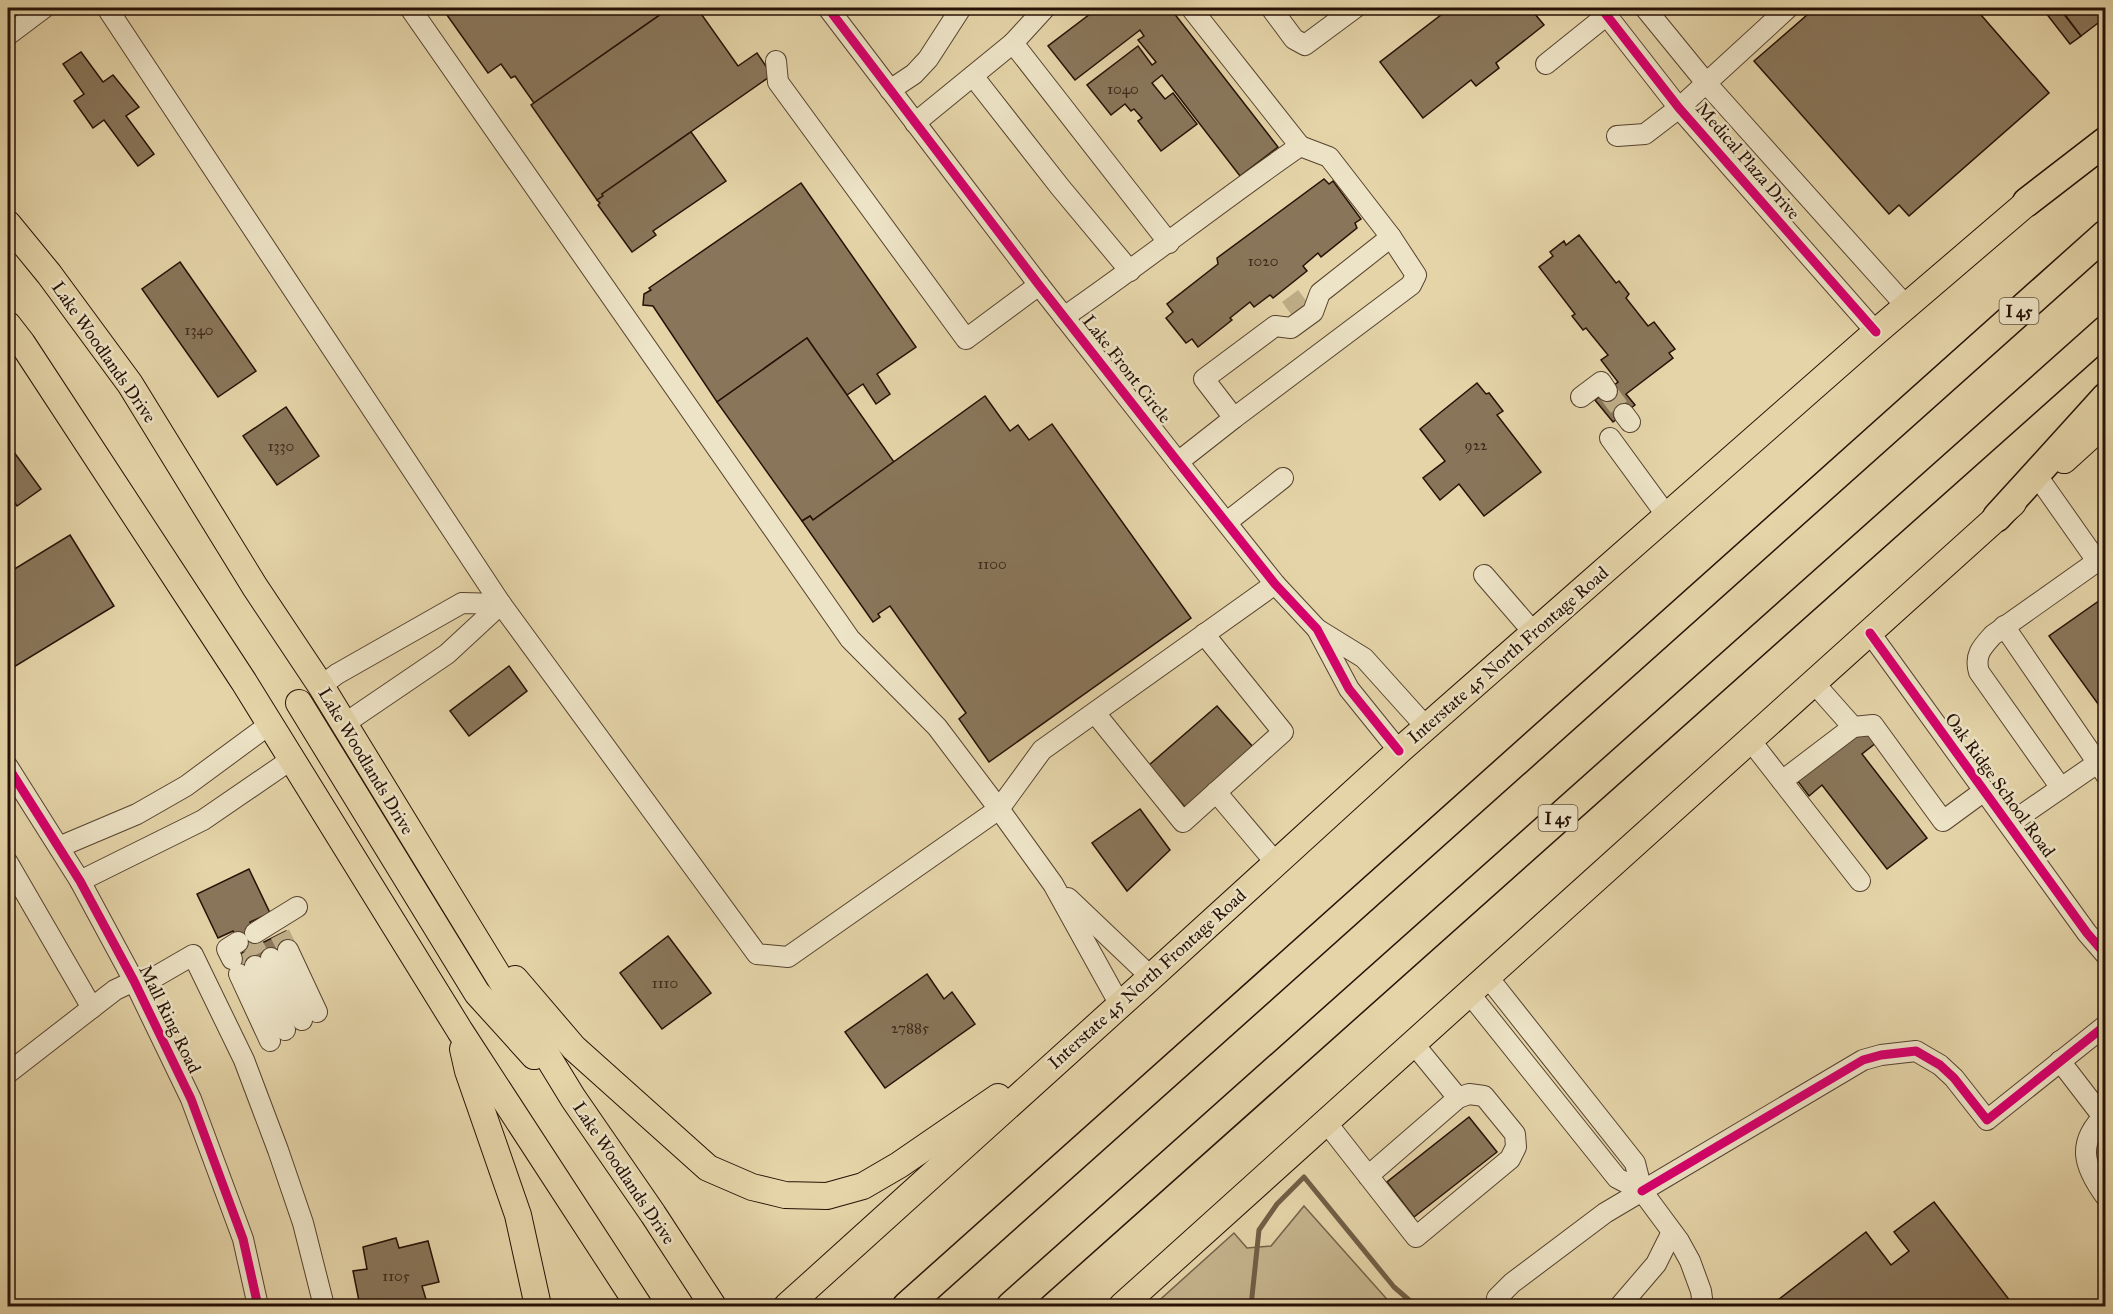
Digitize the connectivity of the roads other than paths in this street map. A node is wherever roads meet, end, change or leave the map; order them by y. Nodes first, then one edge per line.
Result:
1 (44, 8) edge
2 (107, 8) edge
3 (410, 8) edge
4 (828, 8) edge
5 (961, 8) edge
6 (1045, 8) edge
7 (1191, 8) edge
8 (1271, 8) edge
9 (1645, 8) edge
10 (1788, 8) edge
11 (1348, 10) edge
12 (1604, 11) edge
13 (8, 35) edge
14 (1013, 43) junction
15 (776, 61) dead end
16 (1546, 64) dead end
17 (974, 76) junction
18 (1707, 84) junction
19 (890, 90) junction
20 (1679, 108) junction
21 (915, 123) junction
22 (2106, 135) edge
23 (1617, 136) dead end
24 (2106, 141) edge
25 (1300, 146) junction
26 (2027, 202) junction
27 (8, 224) edge
28 (2106, 234) edge
29 (1390, 237) junction
30 (1168, 243) junction
31 (1130, 272) junction
32 (1039, 285) junction
33 (1906, 306) junction
34 (1288, 310) tunnel mouth
35 (1064, 316) junction
36 (8, 325) edge
37 (1275, 326) junction
38 (2106, 330) edge
39 (1876, 332) junction
40 (1607, 391) dead end
41 (1581, 397) dead end
42 (2106, 397) edge
43 (1234, 418) junction
44 (2106, 422) edge
45 (1610, 438) dead end
46 (1178, 462) junction
47 (1283, 478) dead end
48 (2040, 480) junction
49 (1667, 516) junction
50 (1996, 517) junction
51 (1227, 522) junction
52 (2102, 558) edge
53 (1484, 574) dead end
54 (1275, 584) junction
55 (501, 604) junction
56 (2004, 626) junction
57 (1317, 628) junction
58 (1534, 633) junction
59 (1870, 633) junction
60 (1204, 634) junction
61 (1814, 683) junction
62 (321, 686) junction
63 (298, 703) junction
64 (1095, 713) junction
65 (270, 724) junction
66 (344, 724) junction
67 (1426, 727) junction
68 (1853, 727) junction
69 (320, 740) junction
70 (1750, 740) junction
71 (1399, 750) junction
72 (292, 759) junction
73 (2103, 764) edge
74 (8, 767) edge
75 (1782, 781) junction
76 (2061, 788) junction
77 (1984, 790) junction
78 (1216, 792) junction
79 (14, 793) edge
80 (999, 809) junction
81 (2009, 824) junction
82 (59, 847) junction
83 (1275, 862) junction
84 (8, 863) edge
85 (436, 876) junction
86 (80, 881) junction
87 (1860, 881) dead end
88 (1053, 884) junction
89 (297, 907) dead end
90 (259, 948) junction
91 (2106, 955) edge
92 (1487, 976) junction
93 (1151, 977) junction
94 (134, 981) junction
95 (1468, 993) junction
96 (1120, 1005) junction
97 (92, 1008) junction
98 (2106, 1025) edge
99 (460, 1031) junction
100 (1079, 1040) junction
101 (1413, 1043) junction
102 (2060, 1061) junction
103 (8, 1073) edge
104 (573, 1098) junction
105 (1458, 1098) junction
106 (2104, 1115) edge
107 (1326, 1122) junction
108 (1368, 1176) junction
109 (1642, 1191) junction
110 (2106, 1197) edge
111 (1672, 1232) junction
112 (1167, 1266) junction
113 (258, 1306) edge
114 (324, 1306) edge
115 (538, 1306) edge
116 (639, 1306) edge
117 (713, 1306) edge
118 (787, 1306) edge
119 (907, 1306) edge
120 (1011, 1306) edge
121 (1122, 1306) edge
122 (1138, 1306) edge
123 (1496, 1306) edge
124 (1620, 1306) edge
125 (1703, 1306) edge

1 - 13 street
2 - 55 street
3 - 80 street
4 - 19 street, Lake Front Circle
5 - 19 street
6 - 14 street
7 - 25 street
8 - 11 street
9 - 18 street, Medical Plaza Drive
10 - 18 street
12 - 16 street
12 - 20 street, Medical Plaza Drive
14 - 17 street
14 - 30 street
15 - 32 street
17 - 21 street
17 - 31 street
18 - 20 street
18 - 33 street, Medical Plaza Drive
19 - 21 street, Lake Front Circle
20 - 23 street
20 - 39 street, Medical Plaza Drive
21 - 32 street, Lake Front Circle
22 - 26 main road, Interstate 45 North Frontage Road
24 - 26 highway
25 - 29 street
25 - 30 street
26 - 33 main road, Interstate 45 North Frontage Road
27 - 62 main road, Lake Woodlands Drive
28 - 119 highway, I 45
29 - 37 street
29 - 43 street
30 - 31 street
31 - 35 street
32 - 35 street, Lake Front Circle
33 - 39 main road, Interstate 45 North Frontage Road
34 - 37 street
35 - 46 street, Lake Front Circle
36 - 65 main road
37 - 43 street
38 - 120 highway, I 45
39 - 49 main road, Interstate 45 North Frontage Road
40 - 41 street
42 - 50 highway
43 - 46 street
44 - 48 main road
45 - 49 street
46 - 51 street, Lake Front Circle
47 - 51 street
48 - 50 main road
48 - 52 street
49 - 58 main road, Interstate 45 North Frontage Road
50 - 59 main road
51 - 54 street, Lake Front Circle
52 - 56 street
53 - 58 street
54 - 57 street, Lake Front Circle
54 - 60 street
55 - 62 street
55 - 66 street
55 - 80 street
56 - 73 street
56 - 76 street
57 - 67 street, Lake Front Circle
57 - 71 street, Lake Front Circle
58 - 67 main road, Interstate 45 North Frontage Road
59 - 61 main road
59 - 77 street, Oak Ridge School Road
60 - 64 street
60 - 78 street
61 - 68 street
61 - 70 main road
62 - 63 main road
62 - 66 main road, Lake Woodlands Drive
63 - 65 main road
63 - 69 main road
64 - 78 street
64 - 80 street
65 - 72 main road
65 - 82 street
66 - 69 main road
66 - 85 main road, Lake Woodlands Drive
67 - 71 main road, Interstate 45 North Frontage Road
68 - 75 street
68 - 77 street
69 - 72 main road
69 - 104 main road
70 - 75 street
70 - 92 main road
71 - 83 main road, Interstate 45 North Frontage Road
72 - 86 street
72 - 99 main road
73 - 76 street
74 - 79 street, Mall Ring Road
75 - 87 street
76 - 81 street
77 - 81 street, Oak Ridge School Road
78 - 83 street
79 - 82 street, Mall Ring Road
80 - 88 street
81 - 91 street, Oak Ridge School Road
82 - 86 street, Mall Ring Road
83 - 93 main road, Interstate 45 North Frontage Road
84 - 97 street
85 - 100 main road
85 - 104 main road, Lake Woodlands Drive
86 - 94 street, Mall Ring Road
88 - 93 street
88 - 96 street
89 - 90 street
90 - 90 street
92 - 95 main road
92 - 109 street
93 - 96 main road, Interstate 45 North Frontage Road
94 - 97 street
94 - 113 street, Mall Ring Road
94 - 114 street
95 - 101 main road
95 - 109 street
96 - 100 main road, Interstate 45 North Frontage Road
97 - 103 street
98 - 102 street
99 - 115 main road
99 - 116 main road
100 - 118 main road, Interstate 45 North Frontage Road
101 - 105 street
101 - 107 main road
102 - 106 street
102 - 109 street
104 - 117 main road, Lake Woodlands Drive
105 - 108 street
105 - 108 street
106 - 110 street
107 - 108 street
107 - 112 main road
109 - 111 street
109 - 123 street
111 - 124 street
111 - 125 street
112 - 121 main road
112 - 122 main road

